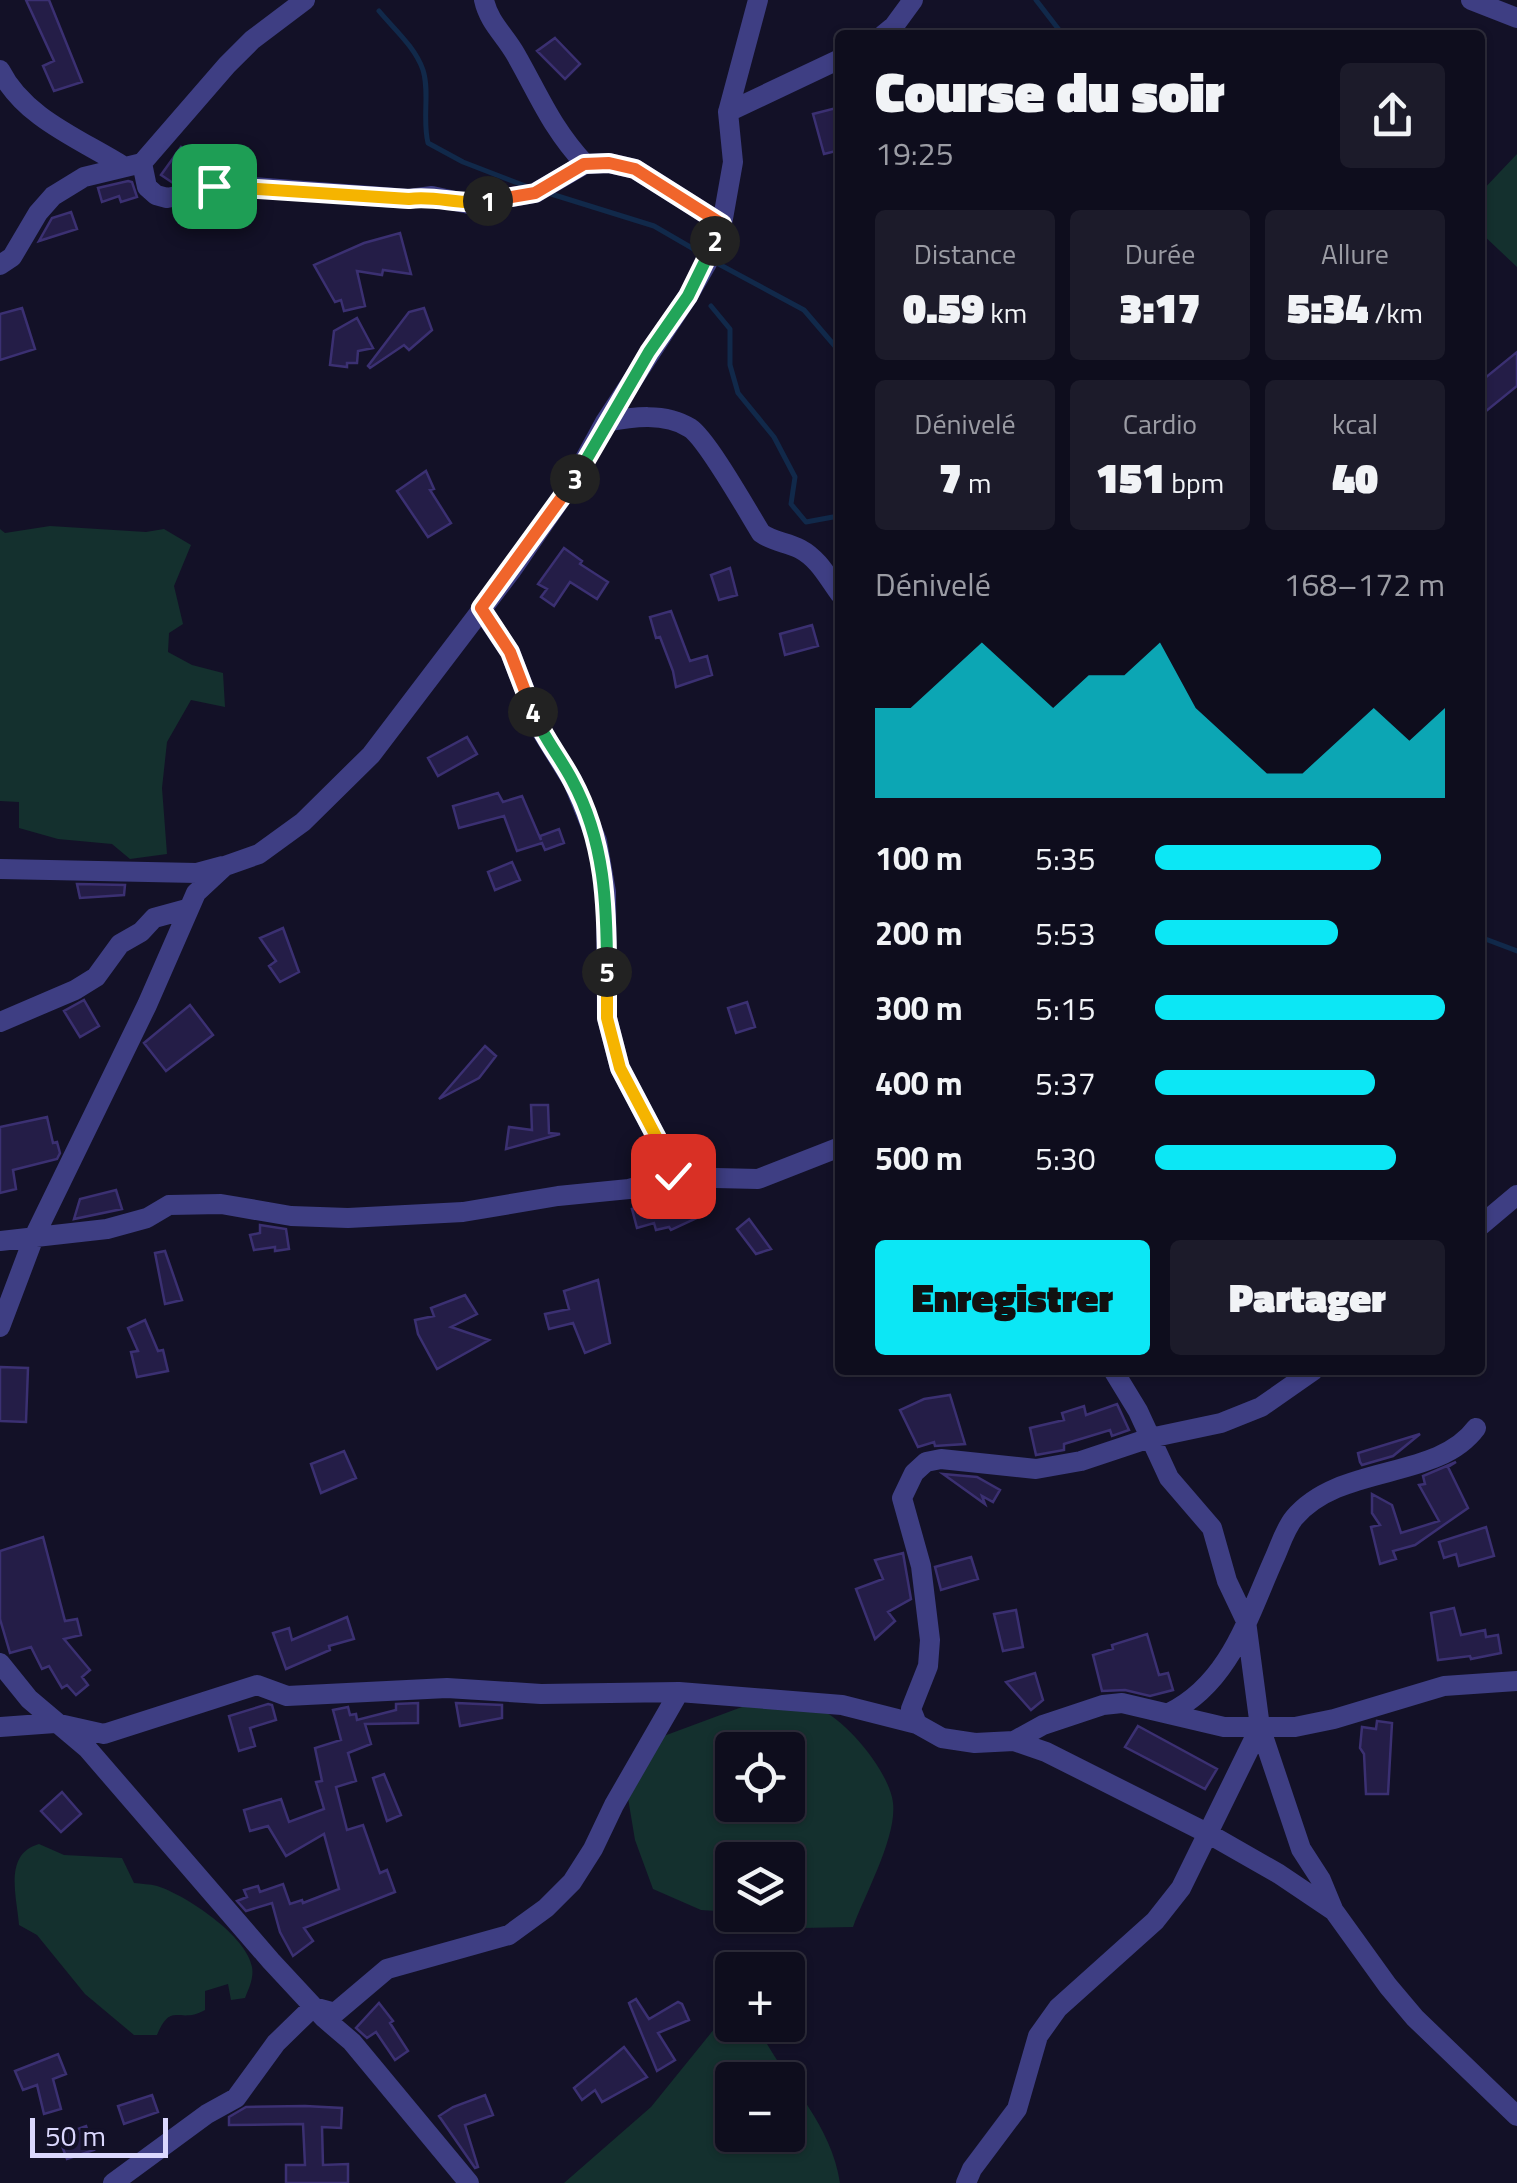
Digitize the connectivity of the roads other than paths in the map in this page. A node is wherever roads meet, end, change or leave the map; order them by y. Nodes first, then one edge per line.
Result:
1 (306, 0) edge
2 (484, 0) edge
3 (758, 0) edge
4 (914, 0) edge
5 (1472, 0) edge
6 (1517, 18) edge
7 (889, 30) edge
8 (835, 61) edge
9 (0, 70) edge
10 (728, 112) junction
11 (584, 164) junction
12 (133, 165) junction
13 (722, 224) junction
14 (0, 265) edge
15 (605, 422) junction
16 (835, 587) edge
17 (481, 608) junction
18 (225, 866) junction
19 (0, 868) edge
20 (186, 909) junction
21 (0, 1022) edge
22 (835, 1149) edge
23 (696, 1176) junction
24 (1517, 1195) edge
25 (1485, 1222) edge
26 (34, 1237) junction
27 (0, 1241) edge
28 (0, 1327) edge
29 (1116, 1375) edge
30 (1308, 1375) edge
31 (1476, 1428) dead end
32 (1150, 1438) junction
33 (1246, 1621) junction
34 (0, 1663) edge
35 (1517, 1682) edge
36 (679, 1692) junction
37 (1169, 1713) junction
38 (55, 1724) junction
39 (917, 1724) junction
40 (0, 1727) edge
41 (1260, 1727) junction
42 (1014, 1741) junction
43 (1209, 1834) junction
44 (1334, 1910) junction
45 (314, 2007) junction
46 (1517, 2116) edge
47 (113, 2183) edge
48 (469, 2183) edge
49 (966, 2183) edge

1 - 12 street
2 - 11 street
3 - 10 street
4 - 7 street
5 - 6 street
8 - 10 street
9 - 12 street
10 - 13 street
11 - 12 street
11 - 13 street
12 - 14 street
13 - 15 street
15 - 16 street
15 - 17 street
17 - 18 street
17 - 23 street
18 - 19 street
18 - 20 street
20 - 21 street
20 - 26 street
22 - 23 street
23 - 26 street
24 - 25 street
26 - 27 street
26 - 28 street
29 - 32 street
30 - 32 street
31 - 33 street
32 - 33 street
32 - 39 street
33 - 37 street
33 - 41 street
34 - 38 street
35 - 41 street
36 - 38 street
36 - 39 street
36 - 45 street
37 - 41 street
37 - 42 street
38 - 40 street
38 - 45 street
39 - 42 street
41 - 43 street
41 - 44 street
42 - 43 street
43 - 44 street
43 - 49 street
44 - 46 street
45 - 47 street
45 - 48 street

